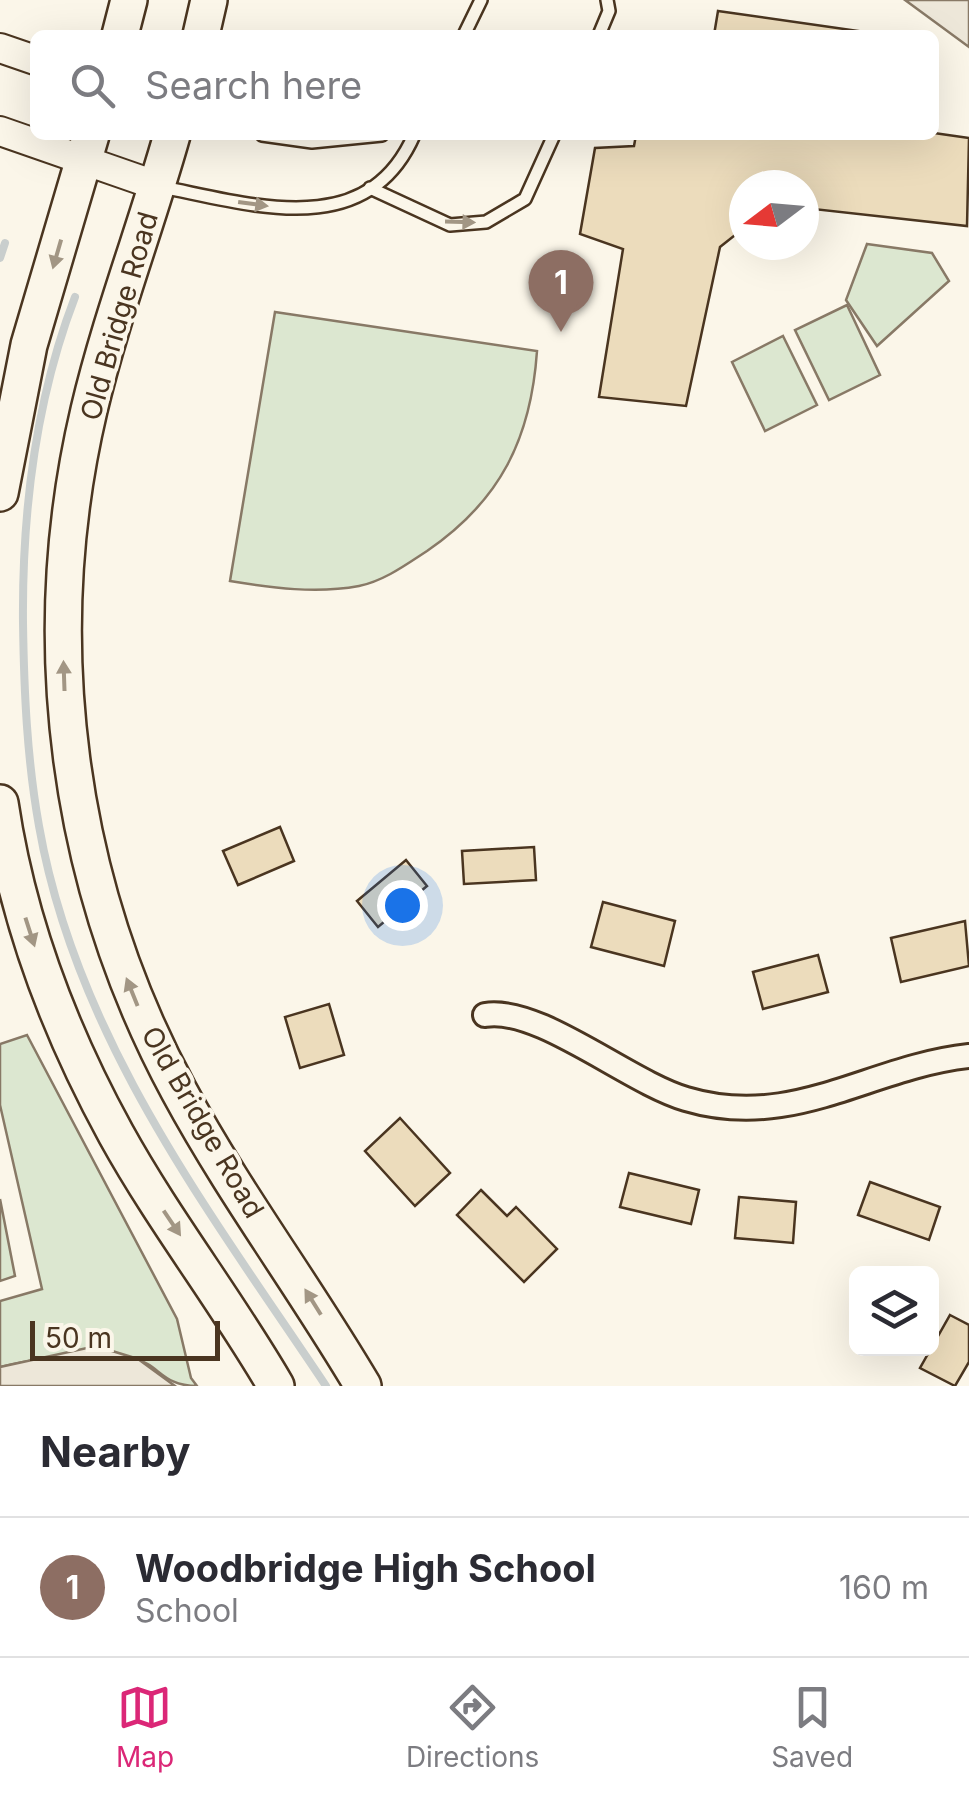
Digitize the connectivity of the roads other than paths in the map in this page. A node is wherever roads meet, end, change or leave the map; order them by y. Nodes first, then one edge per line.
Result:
1 (130, 0) edge
2 (209, 0) edge
3 (481, 0) edge
4 (607, 0) edge
5 (121, 30) edge
6 (201, 30) edge
7 (466, 30) edge
8 (601, 30) edge
9 (0, 48) edge
10 (30, 58) edge
11 (0, 131) edge
12 (30, 136) edge
13 (50, 140) edge
14 (171, 140) edge
15 (298, 140) edge
16 (332, 140) edge
17 (411, 140) edge
18 (552, 140) edge
19 (88, 147) edge
20 (158, 186) junction
21 (370, 188) junction
22 (0, 492) edge
23 (0, 803) edge
24 (485, 1015) dead end
25 (969, 1056) edge
26 (276, 1386) edge
27 (363, 1386) edge

1 - 5 main road
2 - 6 main road
3 - 7 lane
4 - 8 lane
9 - 10 street
11 - 12 street
13 - 19 street
14 - 20 main road, Old Bridge Road
15 - 16 lane
17 - 21 lane
21 -> 18 lane
19 - 20 street
19 -> 22 main road
20 -> 21 lane
27 -> 20 main road, Old Bridge Road
23 -> 26 main road
24 - 25 street

